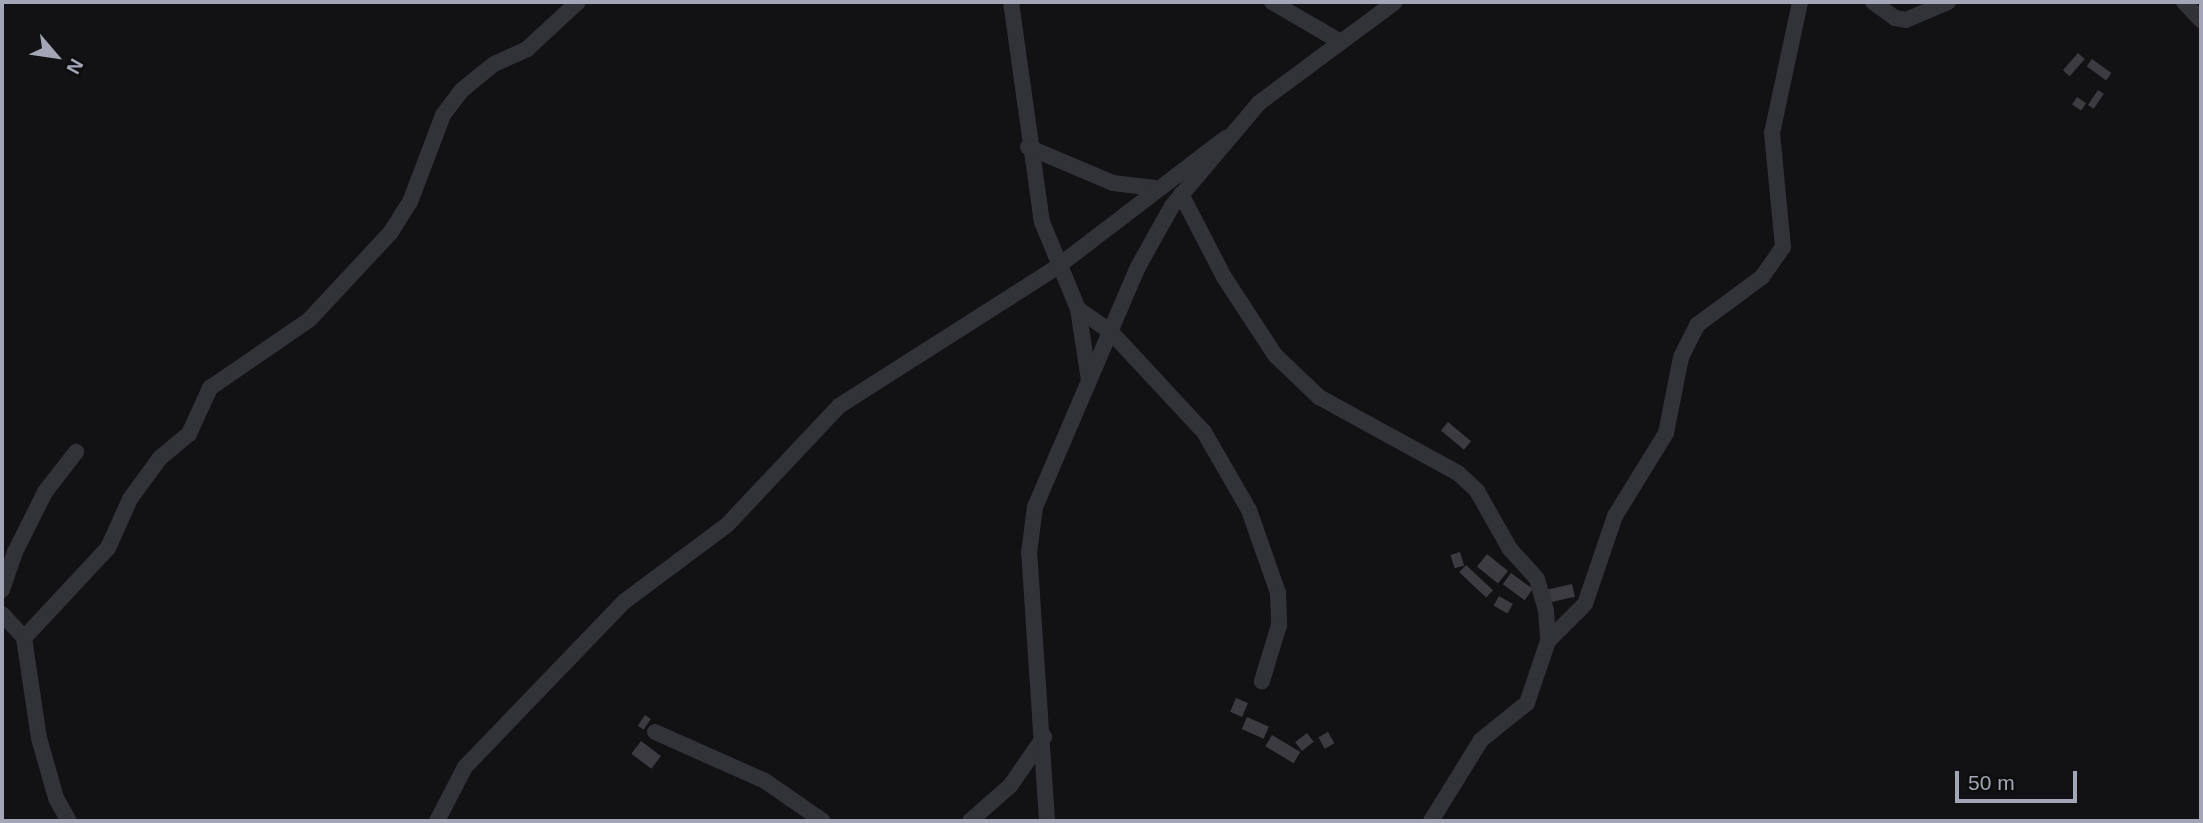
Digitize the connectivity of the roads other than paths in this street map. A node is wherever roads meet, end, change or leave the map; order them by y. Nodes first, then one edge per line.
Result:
1 (578, 2) edge
2 (1010, 2) edge
3 (1272, 2) edge
4 (1395, 2) edge
5 (1800, 2) edge
6 (1873, 2) edge
7 (1948, 2) edge
8 (2184, 2) edge
9 (2201, 20) edge
10 (1339, 41) junction
11 (1226, 138) junction
12 (1028, 147) junction
13 (1155, 188) junction
14 (1181, 194) junction
15 (1057, 267) junction
16 (1078, 309) junction
17 (1111, 332) junction
18 (1090, 386) junction
19 (76, 452) dead end
20 (2, 590) edge
21 (2, 614) edge
22 (24, 638) junction
23 (1548, 641) junction
24 (1262, 681) dead end
25 (654, 732) dead end
26 (1044, 737) junction
27 (68, 821) edge
28 (437, 821) edge
29 (823, 821) edge
30 (970, 821) edge
31 (1047, 821) edge
32 (1431, 821) edge

1 - 22 street
2 - 12 street
3 - 10 street
4 - 10 street
5 - 23 street
6 - 7 street
8 - 9 street
10 - 11 street
11 - 13 street
11 - 14 street
12 - 13 street
12 - 15 street
13 - 15 street
14 - 17 street
14 - 23 street
15 - 16 street
15 - 28 street
16 - 17 street
16 - 18 street
17 - 18 street
17 - 24 street
18 - 26 street
19 - 20 street
21 - 22 street
22 - 27 street
23 - 32 street
25 - 29 street
26 - 30 street
26 - 31 street

